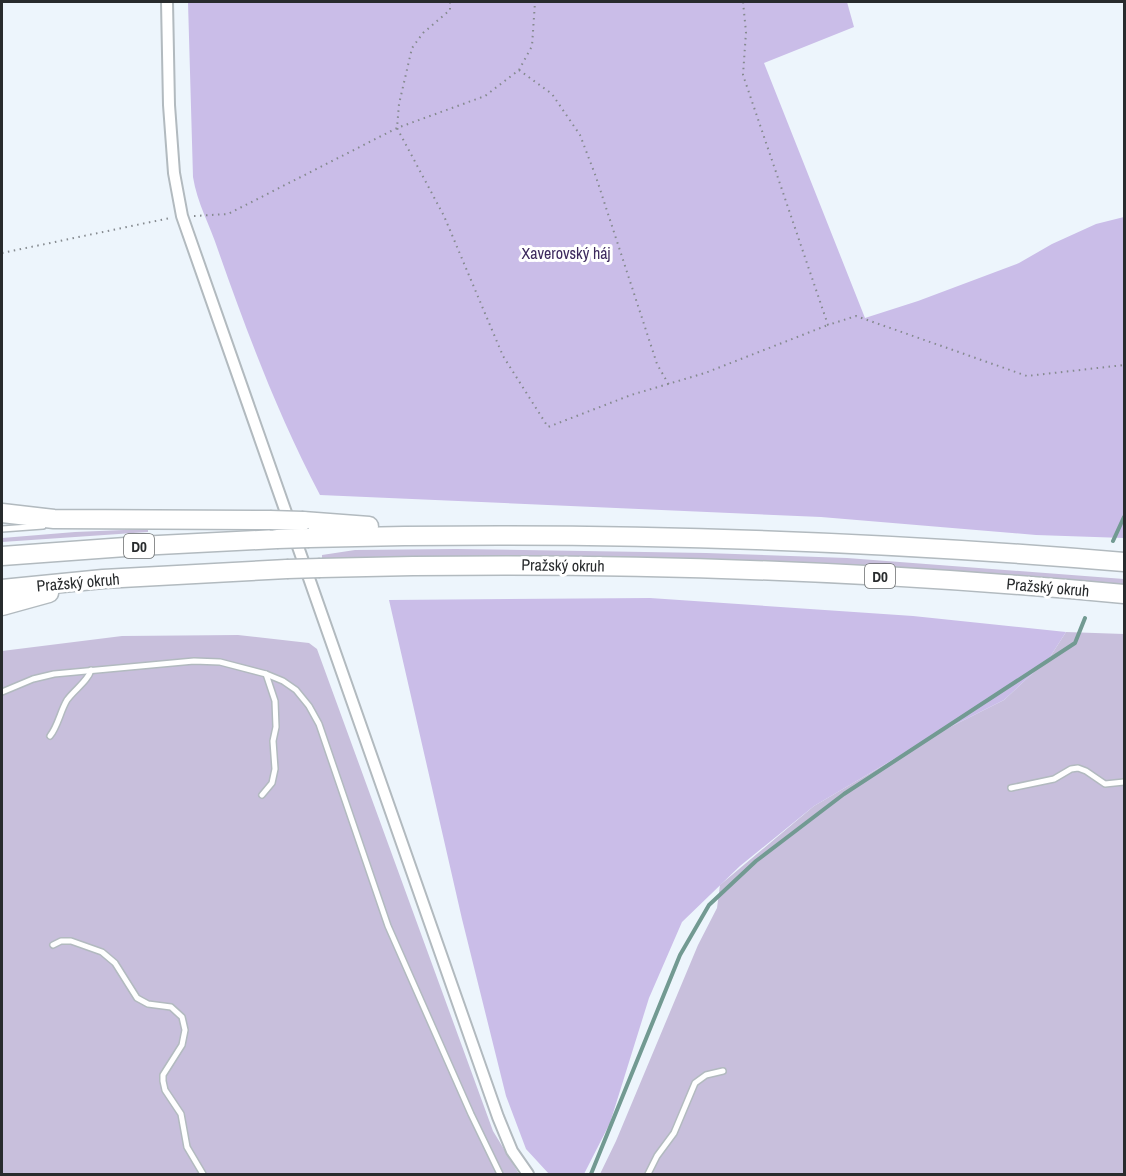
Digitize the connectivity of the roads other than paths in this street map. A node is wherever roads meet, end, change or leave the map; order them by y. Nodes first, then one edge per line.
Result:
1 (167, 2) edge
2 (2, 513) edge
3 (270, 520) junction
4 (2, 529) edge
5 (306, 530) junction
6 (2, 556) edge
7 (1125, 562) edge
8 (103, 579) junction
9 (2, 589) edge
10 (1125, 594) edge
11 (2, 606) edge
12 (91, 670) junction
13 (266, 674) junction
14 (2, 692) edge
15 (50, 736) dead end
16 (1125, 782) edge
17 (1011, 788) dead end
18 (262, 795) dead end
19 (53, 945) dead end
20 (723, 1071) dead end
21 (203, 1174) edge
22 (500, 1174) edge
23 (528, 1174) edge
24 (648, 1174) edge

1 - 23 street
2 - 3 highway
3 - 4 lane
3 - 5 highway, bridge
5 - 6 highway, Pražský okruh / D0, bridge
5 - 7 highway, Pražský okruh / D0
8 - 9 highway, Pražský okruh / D0
8 - 10 highway, Pražský okruh / D0, bridge
8 - 11 highway
12 - 13 lane
12 - 14 lane
12 - 15 lane
13 - 18 lane
13 - 22 lane
16 - 17 lane
19 - 21 lane
20 - 24 lane

